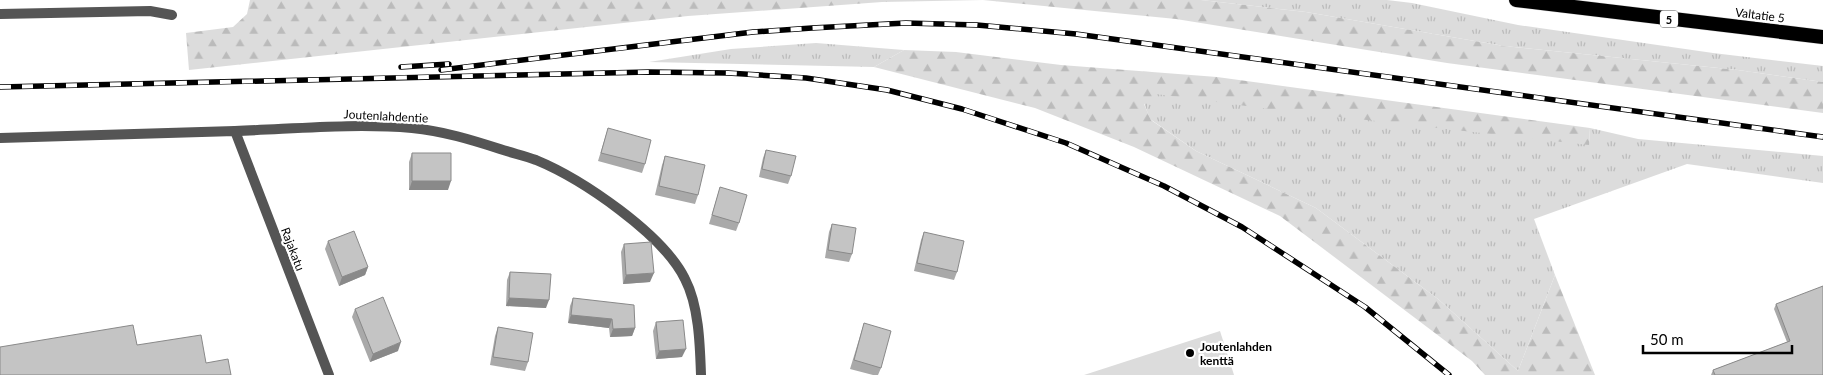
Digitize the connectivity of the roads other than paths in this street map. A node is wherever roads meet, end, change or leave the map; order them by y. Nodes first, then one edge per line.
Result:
1 (1516, 0) edge
2 (0, 14) edge
3 (172, 15) dead end
4 (1823, 37) edge
5 (235, 131) junction
6 (0, 138) edge
7 (329, 375) edge
8 (701, 375) edge

1 - 4 highway, Valtatie 5 / 5
2 - 3 street
5 - 6 street, Joutenlahdentie
5 - 7 street, Rajakatu
5 - 8 street, Joutenlahdentie

